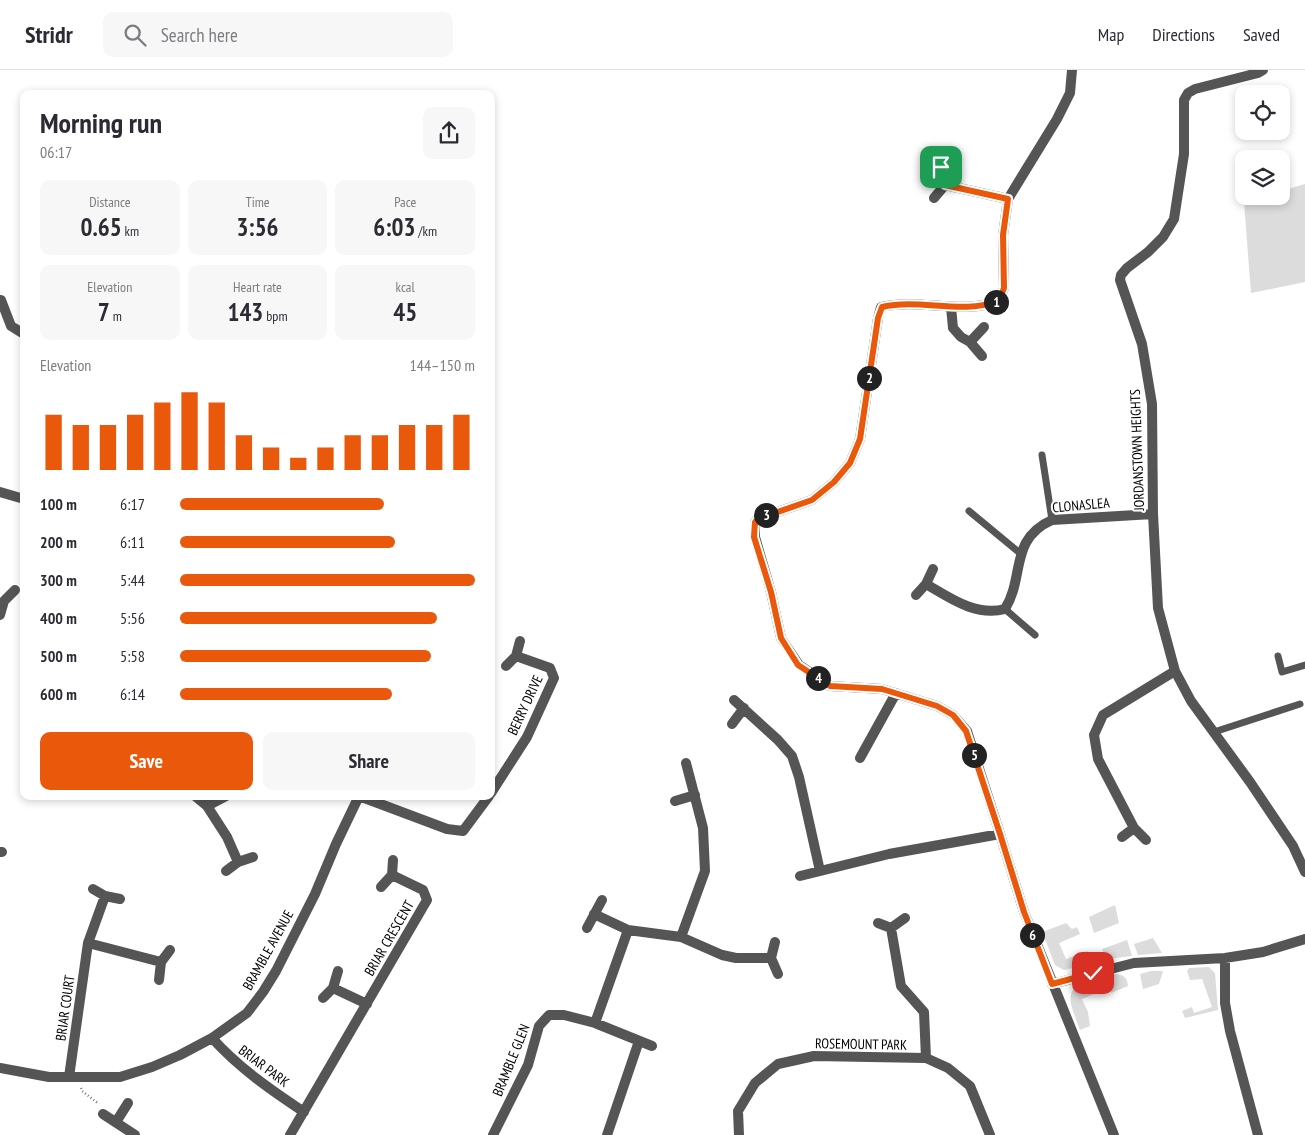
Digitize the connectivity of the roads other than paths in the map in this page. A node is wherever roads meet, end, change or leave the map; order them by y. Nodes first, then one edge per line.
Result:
1 (1072, 70) edge
2 (1263, 70) edge
3 (941, 167) dead end
4 (945, 185) junction
5 (934, 198) dead end
6 (1008, 199) junction
7 (2, 300) dead end
8 (951, 307) junction
9 (984, 327) dead end
10 (20, 332) edge
11 (970, 342) junction
12 (982, 356) dead end
13 (1042, 455) dead end
14 (0, 492) edge
15 (20, 498) edge
16 (969, 511) dead end
17 (1153, 514) junction
18 (1052, 520) junction
19 (1020, 554) junction
20 (933, 569) dead end
21 (926, 584) junction
22 (14, 590) dead end
23 (916, 595) dead end
24 (2, 600) edge
25 (1005, 609) junction
26 (0, 615) edge
27 (1035, 635) dead end
28 (520, 641) dead end
29 (516, 656) junction
30 (1278, 656) dead end
31 (1305, 665) edge
32 (506, 666) dead end
33 (1175, 671) junction
34 (896, 692) junction
35 (734, 700) dead end
36 (1300, 704) dead end
37 (744, 708) junction
38 (732, 724) dead end
39 (1214, 732) junction
40 (860, 758) dead end
41 (686, 763) dead end
42 (495, 783) edge
43 (694, 795) junction
44 (199, 800) edge
45 (218, 800) edge
46 (357, 800) edge
47 (370, 800) edge
48 (486, 800) edge
49 (675, 801) dead end
50 (207, 806) junction
51 (1134, 828) junction
52 (1000, 834) junction
53 (1122, 836) dead end
54 (1146, 840) dead end
55 (253, 856) dead end
56 (393, 860) dead end
57 (238, 862) junction
58 (226, 871) dead end
59 (820, 871) junction
60 (1305, 872) edge
61 (392, 875) junction
62 (800, 876) dead end
63 (381, 887) dead end
64 (93, 889) dead end
65 (106, 896) junction
66 (120, 899) dead end
67 (602, 900) dead end
68 (594, 914) junction
69 (905, 918) dead end
70 (878, 923) dead end
71 (587, 928) dead end
72 (891, 928) junction
73 (628, 930) junction
74 (681, 937) junction
75 (1305, 939) edge
76 (775, 942) dead end
77 (88, 943) junction
78 (170, 950) dead end
79 (771, 958) junction
80 (1225, 958) junction
81 (161, 962) junction
82 (338, 971) dead end
83 (778, 974) dead end
84 (159, 980) dead end
85 (1052, 984) junction
86 (333, 988) junction
87 (323, 998) dead end
88 (367, 1004) junction
89 (595, 1023) junction
90 (212, 1038) junction
91 (639, 1042) junction
92 (652, 1046) dead end
93 (926, 1058) junction
94 (0, 1068) edge
95 (73, 1077) junction
96 (128, 1103) dead end
97 (304, 1112) junction
98 (103, 1114) road end
99 (116, 1122) junction
100 (612, 1134) edge
101 (135, 1135) edge
102 (290, 1135) edge
103 (493, 1135) edge
104 (738, 1135) edge
105 (990, 1135) edge
106 (1114, 1135) edge
107 (1258, 1135) edge

1 - 6 street
2 - 17 street, JORDANSTOWN HEIGHTS
3 - 4 street
4 - 5 street
4 - 6 street
6 - 8 street
7 - 10 street
8 - 11 street
8 - 34 street
9 - 11 street
11 - 12 street
13 - 18 lane
14 - 15 street
16 - 19 lane
17 - 18 street, CLONASLEA
17 - 33 street, JORDANSTOWN HEIGHTS
18 - 19 street, CLONASLEA
19 - 25 street, CLONASLEA
20 - 21 street
21 - 23 street
21 - 25 street
22 - 24 street
24 - 26 street
25 - 27 lane
28 - 29 street
29 - 32 street
29 - 42 street, BERRY DRIVE
30 - 31 lane
33 - 39 street, JORDANSTOWN HEIGHTS
33 - 51 street
34 - 40 street
34 - 52 street
35 - 37 street
36 - 39 lane
37 - 38 street
37 - 59 street
39 - 60 street, JORDANSTOWN HEIGHTS
41 - 43 street
43 - 49 street
43 - 74 street
44 - 50 street
45 - 50 street
46 - 90 street, BRAMBLE AVENUE
47 - 48 street, BERRY DRIVE
50 - 57 street
51 - 53 street
51 - 54 street
52 - 59 street
52 - 85 street
55 - 57 street
56 - 61 street
57 - 58 street
59 - 62 street
61 - 63 street
61 - 88 street, BRIAR CRESCENT
64 - 65 street
65 - 66 street
65 - 77 street, BRIAR COURT
67 - 68 street
68 - 71 street
68 - 73 street
69 - 72 street
70 - 72 street
72 - 93 street
73 - 74 street
73 - 89 street
74 - 79 street
75 - 80 street
76 - 79 street
77 - 81 street
77 - 95 street, BRIAR COURT
78 - 81 street
79 - 83 street
80 - 85 street
80 - 107 street
81 - 84 street
82 - 86 street
85 - 106 street
86 - 87 street
86 - 88 street
88 - 97 street, BRIAR CRESCENT
89 - 91 street, BRAMBLE GLEN
89 - 103 street, BRAMBLE GLEN
90 - 95 street, BRAMBLE AVENUE
90 - 97 street, BRIAR PARK
91 - 92 street, BRAMBLE GLEN
91 - 100 street
93 - 104 street, ROSEMOUNT PARK
93 - 105 street, ROSEMOUNT PARK
94 - 95 street, BRAMBLE AVENUE
96 - 99 street
97 - 102 street, BRIAR CRESCENT
98 - 99 street
99 - 101 street

